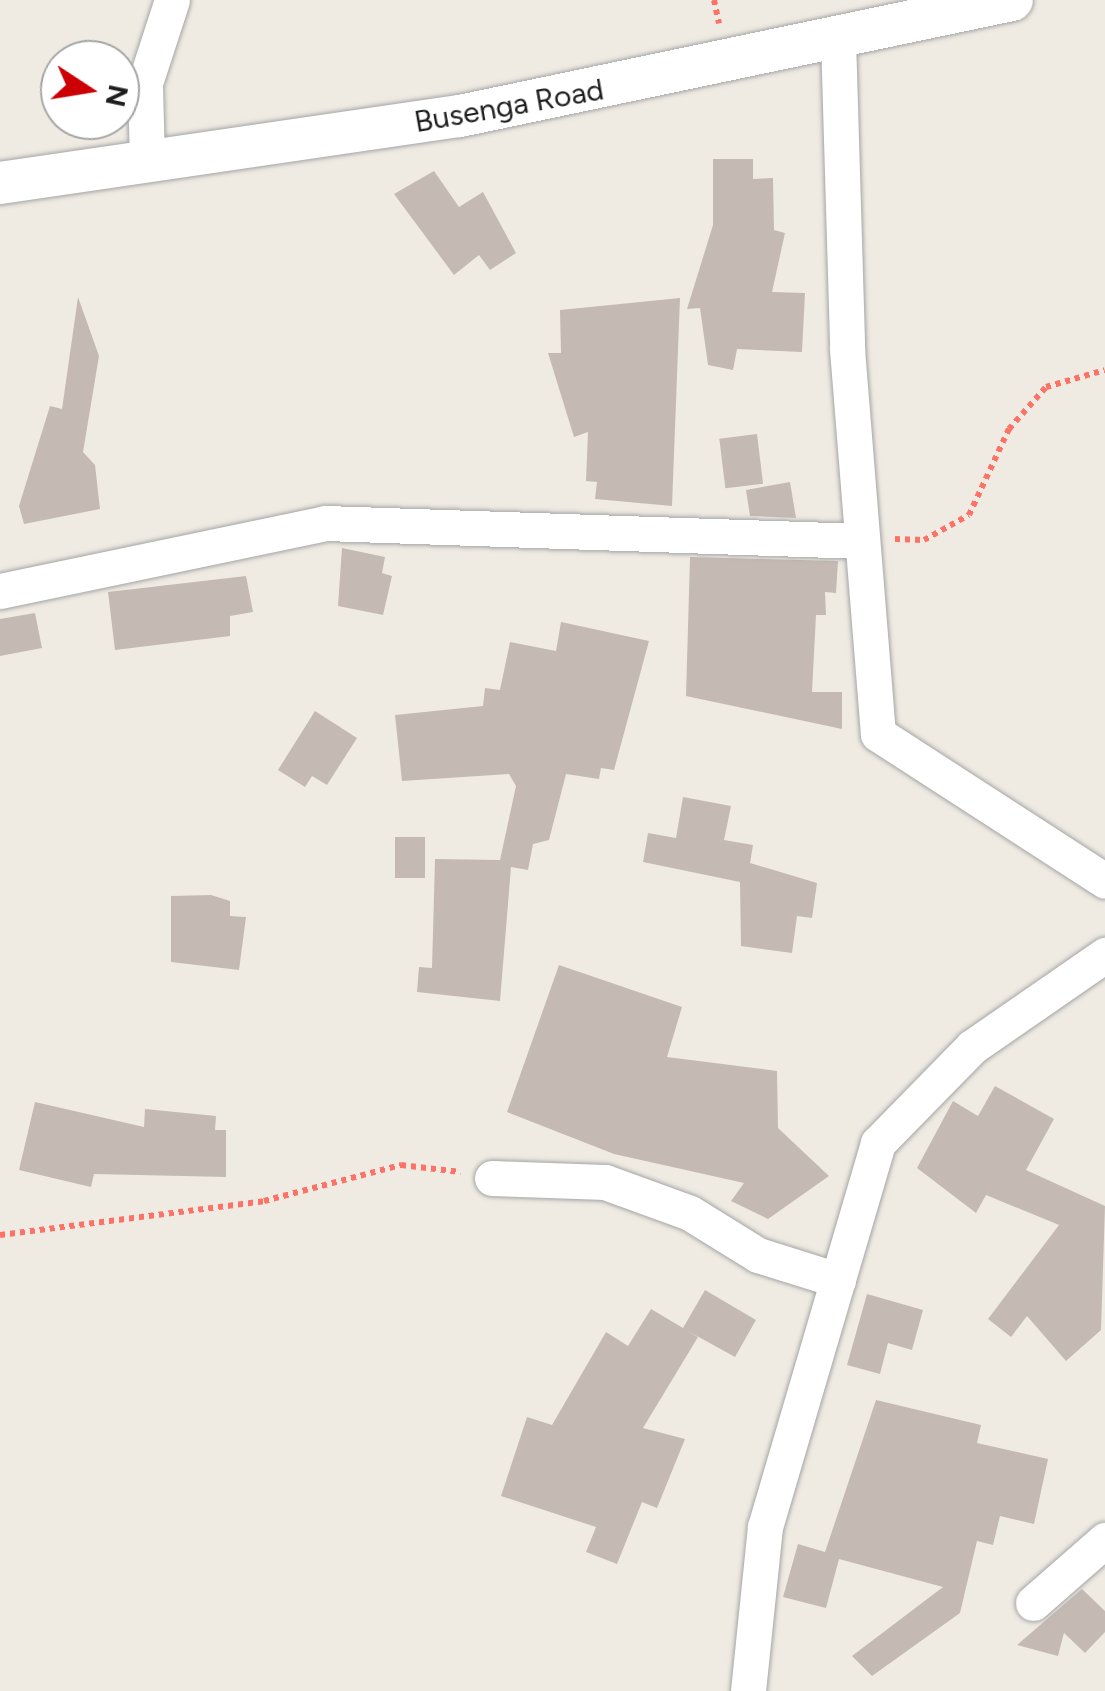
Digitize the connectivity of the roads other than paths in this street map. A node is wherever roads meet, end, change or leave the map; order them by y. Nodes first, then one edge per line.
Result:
1 (172, 0) edge
2 (1012, 0) edge
3 (838, 38) junction
4 (147, 162) junction
5 (0, 183) edge
6 (861, 536) junction
7 (0, 591) edge
8 (1105, 881) edge
9 (1105, 956) edge
10 (492, 1178) road end
11 (838, 1280) junction
12 (1105, 1540) edge
13 (1033, 1603) dead end
14 (748, 1691) edge

1 - 4 street
2 - 3 street, Busenga Road
3 - 4 street, Busenga Road
3 - 6 street
4 - 5 street, Busenga Road
6 - 7 street
6 - 8 street
9 - 11 street
10 - 11 street
11 - 14 street
12 - 13 street

